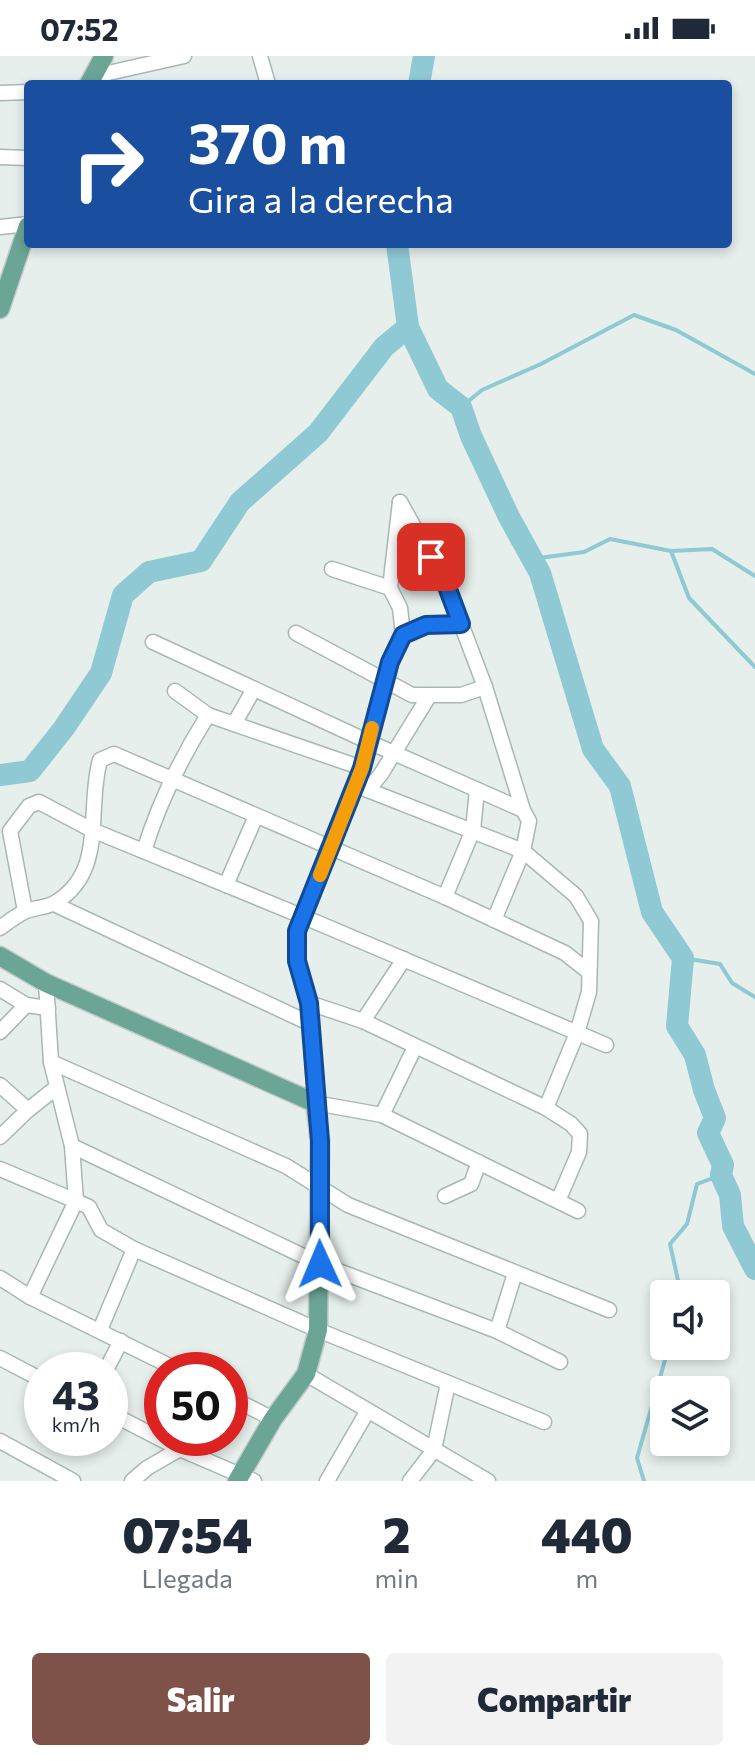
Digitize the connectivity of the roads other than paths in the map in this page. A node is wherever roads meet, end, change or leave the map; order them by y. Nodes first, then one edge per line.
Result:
1 (104, 56) edge
2 (184, 56) edge
3 (260, 56) edge
4 (92, 80) edge
5 (267, 80) edge
6 (24, 92) edge
7 (0, 93) edge
8 (0, 157) edge
9 (24, 158) edge
10 (24, 225) edge
11 (0, 227) edge
12 (24, 237) edge
13 (0, 309) edge
14 (332, 569) dead end
15 (390, 588) junction
16 (461, 624) junction
17 (296, 633) dead end
18 (403, 635) junction
19 (153, 642) dead end
20 (385, 678) junction
21 (485, 687) junction
22 (254, 689) junction
23 (175, 691) dead end
24 (429, 696) junction
25 (208, 715) junction
26 (234, 724) junction
27 (369, 742) junction
28 (394, 753) junction
29 (362, 768) junction
30 (171, 780) junction
31 (362, 788) junction
32 (477, 790) junction
33 (523, 810) junction
34 (256, 816) junction
35 (92, 830) junction
36 (473, 830) junction
37 (331, 848) junction
38 (144, 851) junction
39 (523, 851) junction
40 (226, 885) junction
41 (445, 897) junction
42 (54, 904) junction
43 (25, 911) junction
44 (304, 917) junction
45 (494, 920) junction
46 (0, 928) edge
47 (0, 956) edge
48 (404, 959) junction
49 (589, 972) junction
50 (46, 983) junction
51 (0, 989) edge
52 (309, 1003) junction
53 (26, 1005) junction
54 (48, 1008) junction
55 (363, 1021) junction
56 (309, 1023) junction
57 (0, 1032) edge
58 (577, 1033) junction
59 (606, 1045) dead end
60 (415, 1047) junction
61 (51, 1062) junction
62 (0, 1085) edge
63 (57, 1087) junction
64 (315, 1103) junction
65 (546, 1108) junction
66 (28, 1110) junction
67 (382, 1115) junction
68 (0, 1137) edge
69 (72, 1146) junction
70 (479, 1162) junction
71 (0, 1169) edge
72 (318, 1187) junction
73 (445, 1196) dead end
74 (76, 1201) junction
75 (558, 1201) junction
76 (578, 1211) dead end
77 (134, 1249) junction
78 (320, 1264) junction
79 (515, 1273) junction
80 (0, 1278) edge
81 (30, 1297) junction
82 (609, 1310) dead end
83 (100, 1330) junction
84 (318, 1330) junction
85 (497, 1331) junction
86 (121, 1341) junction
87 (115, 1352) edge
88 (144, 1353) edge
89 (0, 1358) edge
90 (560, 1362) dead end
91 (24, 1371) edge
92 (306, 1374) junction
93 (448, 1383) junction
94 (248, 1406) edge
95 (367, 1412) junction
96 (273, 1419) junction
97 (544, 1422) dead end
98 (0, 1441) edge
99 (434, 1450) junction
100 (168, 1456) edge
101 (195, 1456) edge
102 (244, 1479) edge
103 (73, 1481) edge
104 (132, 1481) edge
105 (327, 1481) edge
106 (410, 1481) edge
107 (488, 1481) edge

1 - 4 main road
2 - 4 street
3 - 5 street
6 - 7 street
8 - 9 street
10 - 11 street
12 - 13 main road
14 - 15 street
15 - 16 street
15 - 18 street
16 - 18 street
16 - 21 street
17 - 20 street
18 - 20 street
19 - 22 street
20 - 24 street
20 - 27 street
21 - 24 street
21 - 33 street
22 - 26 street
22 - 27 street
23 - 25 street
24 - 28 street
25 - 26 street
25 - 30 street
26 - 29 street
27 - 28 street
27 - 29 street
28 - 31 street
28 - 32 street
29 - 31 street
30 - 34 street
30 - 35 street
30 - 38 street
31 - 36 street
31 - 37 street
32 - 33 street
32 - 36 street
33 - 39 street
34 - 37 street
34 - 40 street
35 - 38 street
35 - 42 street
35 - 43 street
36 - 39 street
36 - 41 street
37 - 41 street
37 - 44 street
38 - 40 street
39 - 45 street
39 - 49 street
40 - 44 street
41 - 45 street
42 - 43 street
42 - 56 street
43 - 46 street
44 - 48 street
44 - 52 street
45 - 49 street
47 - 50 main road
48 - 55 street
48 - 58 street
49 - 58 street
50 - 54 street
50 - 64 main road
51 - 53 street
52 - 55 street
52 - 56 street
53 - 54 street
53 - 57 street
54 - 61 street
55 - 60 street
56 - 64 street
58 - 59 street
58 - 65 street
60 - 65 street
60 - 67 street
61 - 63 street
61 - 72 street
62 - 66 street
63 - 66 street
63 - 69 street
64 - 67 street
64 - 72 main road
65 - 75 street
66 - 68 street
67 - 70 street
69 - 74 street
69 - 78 street
70 - 73 street
70 - 75 street
71 - 74 street
72 - 78 main road
72 - 79 street
74 - 77 street
74 - 81 street
75 - 76 street
77 - 83 street
77 - 84 street
78 - 84 main road
78 - 85 street
79 - 82 street
79 - 85 street
80 - 81 street
81 - 83 street
83 - 86 street
84 - 92 main road
84 - 93 street
85 - 90 street
86 - 87 street
86 - 88 street
89 - 91 street
92 - 95 street
92 - 96 main road
93 - 97 street
93 - 99 street
94 - 96 street
95 - 99 street
95 - 105 street
96 - 102 main road
98 - 103 street
99 - 106 street
99 - 107 street
100 - 104 street
101 - 102 street

